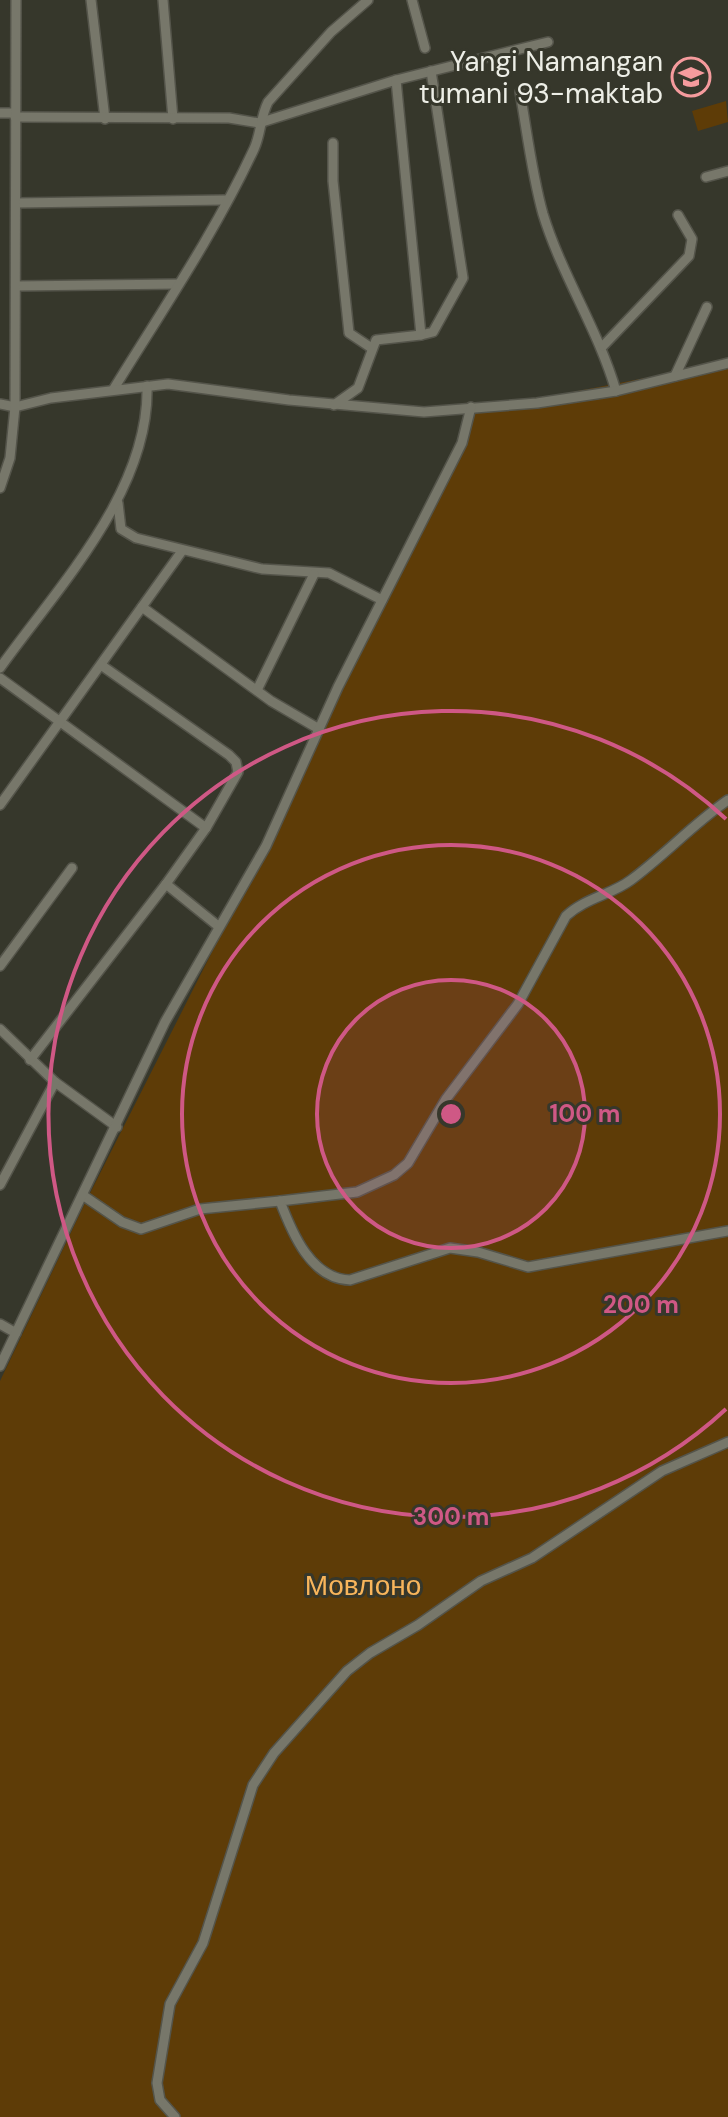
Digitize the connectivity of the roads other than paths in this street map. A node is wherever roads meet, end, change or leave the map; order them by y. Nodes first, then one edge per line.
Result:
1 (16, 0) edge
2 (91, 0) edge
3 (163, 0) edge
4 (368, 0) edge
5 (412, 0) edge
6 (548, 42) dead end
7 (425, 48) dead end
8 (431, 71) junction
9 (396, 80) junction
10 (520, 92) dead end
11 (0, 113) edge
12 (15, 115) junction
13 (105, 119) junction
14 (173, 119) junction
15 (259, 123) junction
16 (333, 143) dead end
17 (728, 171) edge
18 (706, 177) dead end
19 (225, 200) junction
20 (16, 203) junction
21 (678, 215) dead end
22 (178, 284) junction
23 (16, 286) junction
24 (707, 307) dead end
25 (421, 335) junction
26 (603, 346) junction
27 (370, 347) junction
28 (728, 363) edge
29 (675, 376) junction
30 (147, 386) junction
31 (113, 390) junction
32 (616, 391) junction
33 (0, 404) edge
34 (334, 405) junction
35 (15, 407) junction
36 (471, 407) junction
37 (0, 488) edge
38 (118, 503) junction
39 (182, 551) junction
40 (314, 574) junction
41 (382, 600) junction
42 (142, 607) junction
43 (101, 665) junction
44 (0, 668) edge
45 (0, 678) edge
46 (257, 690) junction
47 (60, 721) junction
48 (319, 729) junction
49 (728, 800) edge
50 (0, 805) edge
51 (206, 828) junction
52 (72, 868) dead end
53 (166, 884) junction
54 (218, 926) junction
55 (0, 966) edge
56 (0, 1029) edge
57 (30, 1060) junction
58 (55, 1082) junction
59 (117, 1127) junction
60 (0, 1185) edge
61 (84, 1196) junction
62 (280, 1201) junction
63 (728, 1231) edge
64 (0, 1324) edge
65 (16, 1333) junction
66 (0, 1366) edge
67 (728, 1442) edge
68 (175, 2117) edge

1 - 12 street
2 - 13 street
3 - 14 street
4 - 15 street
5 - 7 street
6 - 8 street
8 - 9 street
8 - 25 street
9 - 15 street
9 - 25 street
10 - 26 street
11 - 12 street
12 - 13 street
12 - 20 street
13 - 14 street
14 - 15 street
15 - 19 street
16 - 27 street
17 - 18 street
19 - 20 street
19 - 22 street
20 - 23 street
21 - 26 street
22 - 23 street
22 - 31 street
23 - 35 street
24 - 29 street
25 - 27 street
26 - 32 street
27 - 34 street
28 - 29 street
29 - 32 street
30 - 31 street
30 - 34 street
30 - 38 street
31 - 35 street
32 - 36 street
33 - 35 street
34 - 36 street
35 - 37 street
36 - 41 street
38 - 39 street
38 - 44 street
39 - 40 street
39 - 42 street
40 - 41 street
40 - 46 street
41 - 48 street
42 - 43 street
42 - 46 street
43 - 47 street
43 - 51 street
45 - 47 street
46 - 48 street
47 - 50 street
47 - 51 street
48 - 54 street
49 - 62 street
51 - 53 street
52 - 55 street
53 - 54 street
53 - 57 street
54 - 59 street
56 - 57 street
57 - 58 street
58 - 59 street
58 - 60 street
59 - 61 street
61 - 62 street
61 - 65 street
62 - 63 street
64 - 65 street
65 - 66 street
67 - 68 street

